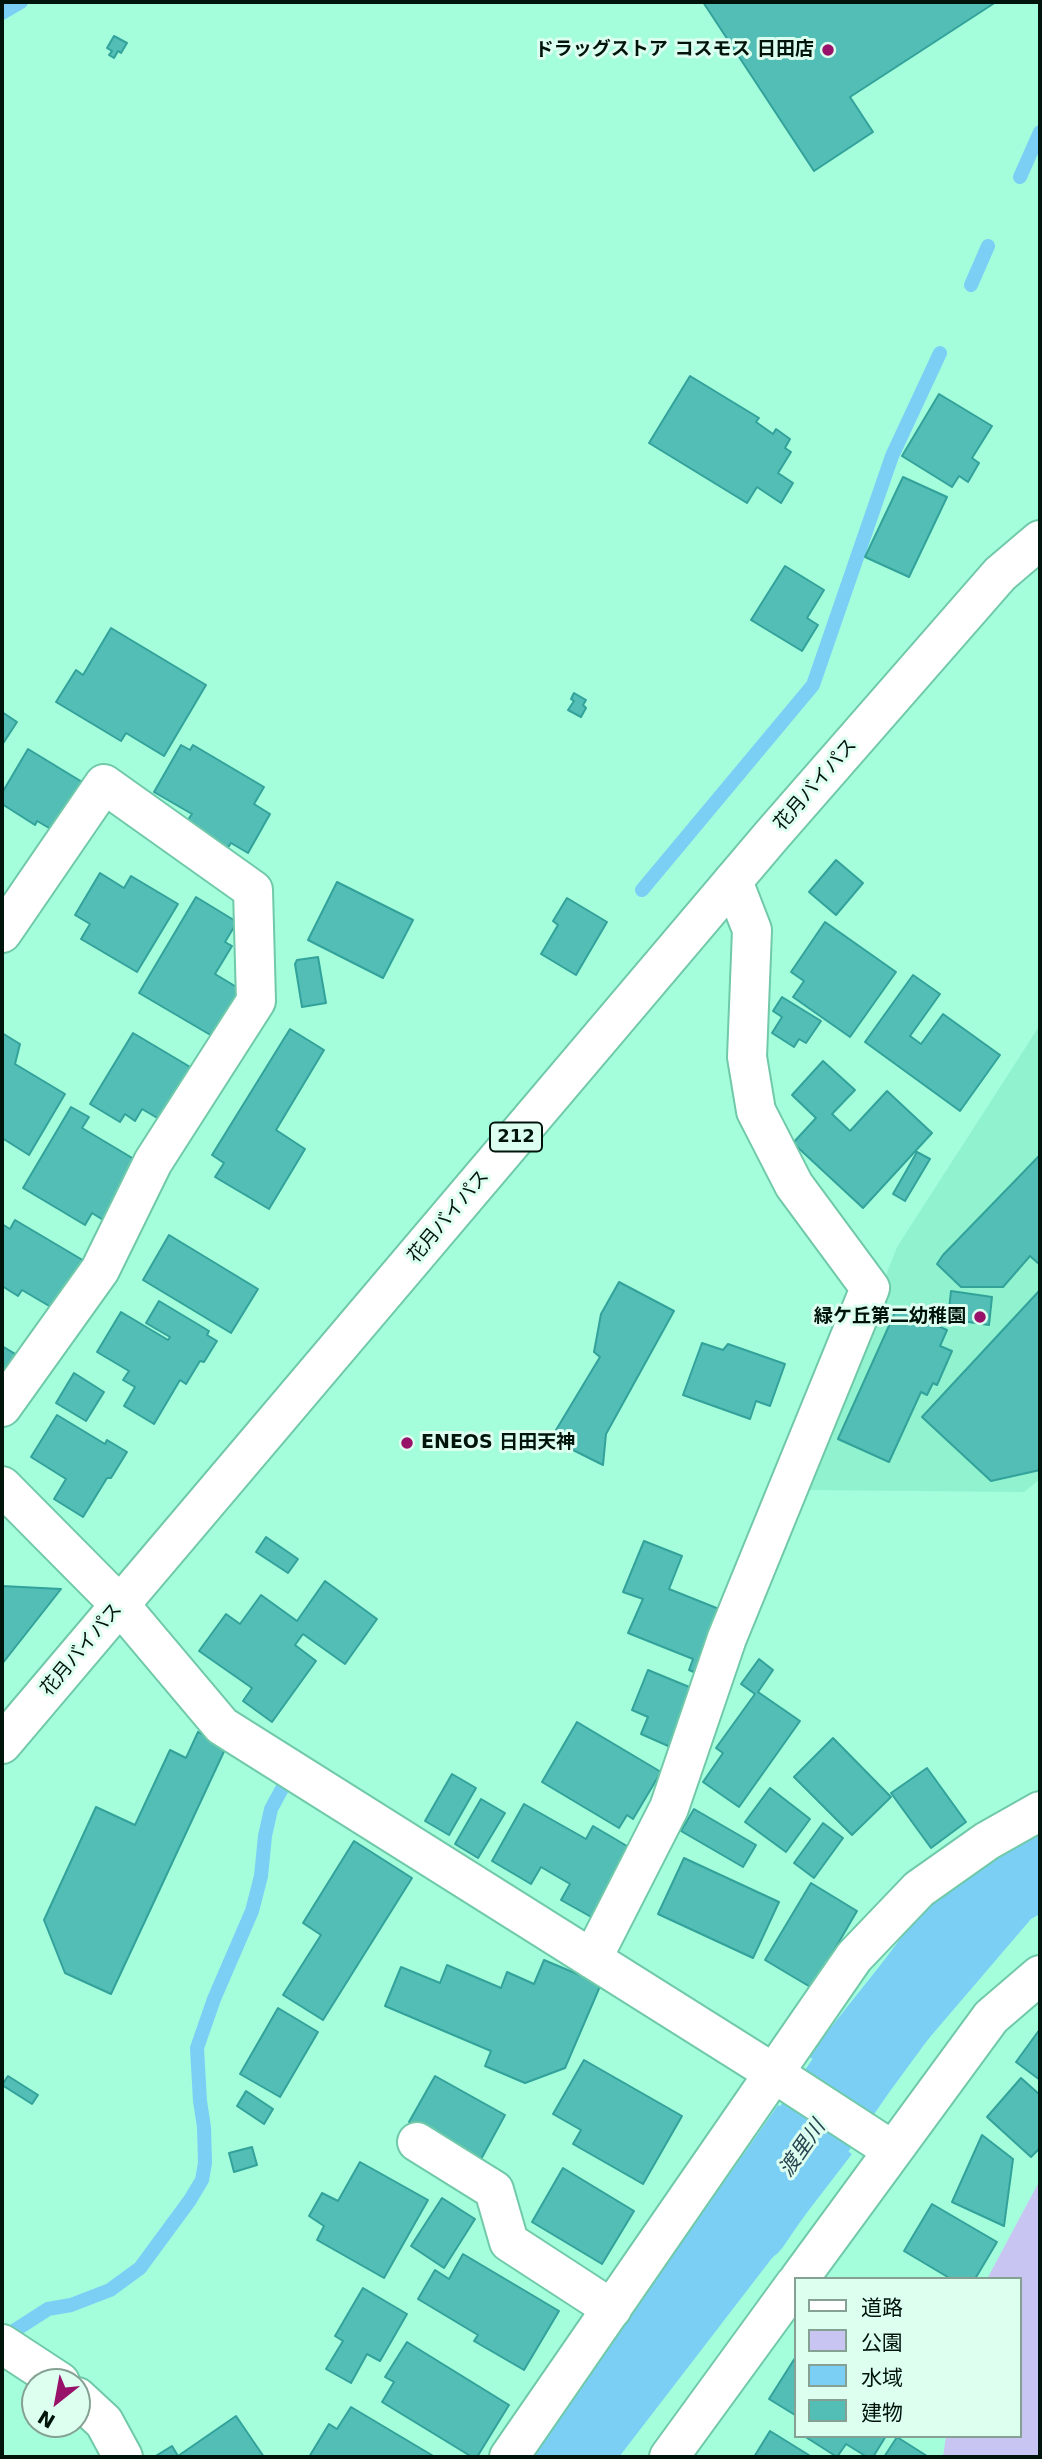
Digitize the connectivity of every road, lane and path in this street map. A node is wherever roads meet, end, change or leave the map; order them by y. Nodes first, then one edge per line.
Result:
1 (1040, 540) edge
2 (733, 881) junction
3 (2, 933) edge
4 (2, 1407) edge
5 (2, 1486) edge
6 (120, 1605) junction
7 (2, 1744) edge
8 (1040, 1811) edge
9 (592, 1959) junction
10 (1040, 1975) edge
11 (775, 2074) junction
12 (417, 2142) dead end
13 (892, 2150) junction
14 (800, 2277) edge
15 (794, 2285) edge
16 (612, 2309) junction
17 (2, 2344) edge
18 (39, 2368) edge
19 (91, 2410) edge
20 (123, 2457) edge
21 (509, 2457) edge
22 (669, 2457) edge

1 - 2 main road, 花月バイパス / 212
2 - 6 main road, 花月バイパス / 212
2 - 9 main road
3 - 4 main road
5 - 6 main road
6 - 7 main road, 花月バイパス / 212
6 - 9 main road
8 - 11 main road
9 - 11 main road
10 - 13 main road
11 - 13 main road
11 - 16 main road
12 - 16 main road
13 - 14 main road
15 - 22 main road
16 - 21 main road
17 - 18 main road
19 - 20 main road

